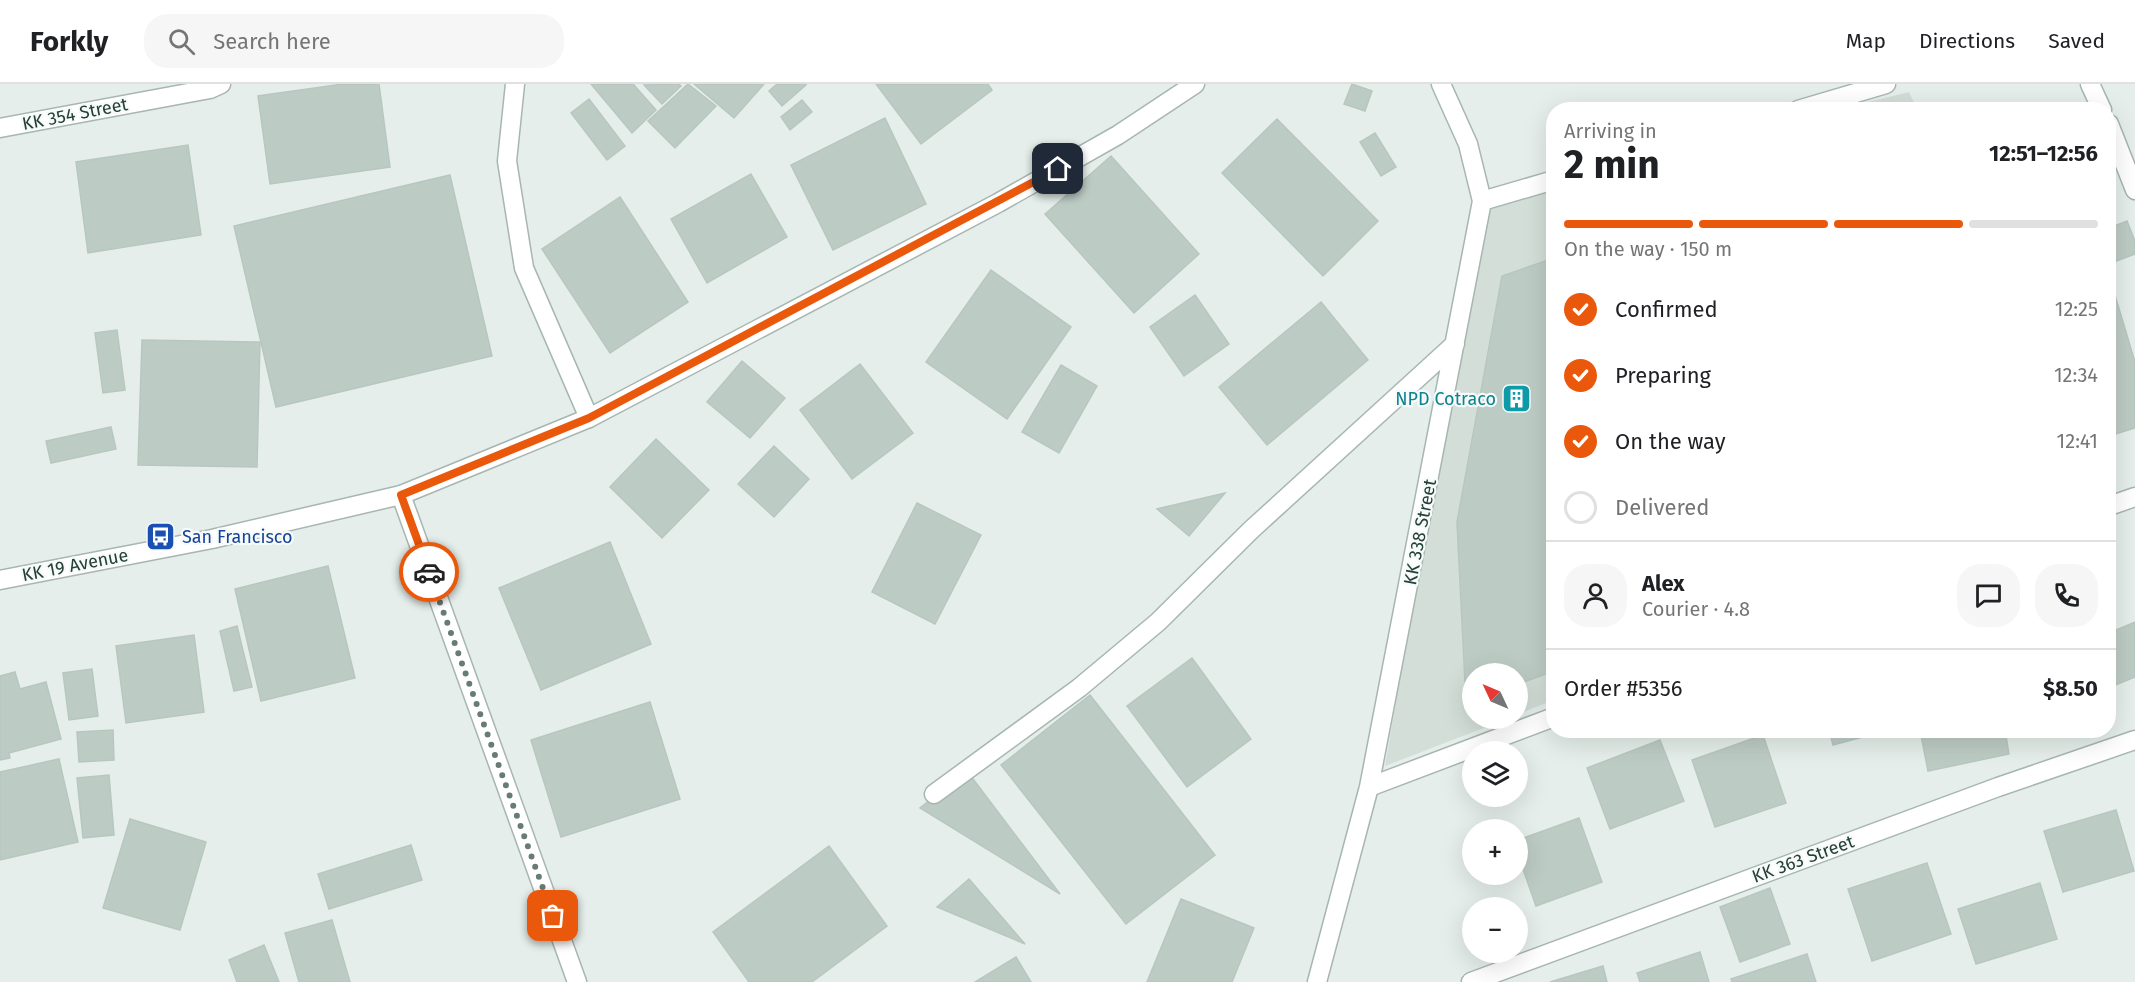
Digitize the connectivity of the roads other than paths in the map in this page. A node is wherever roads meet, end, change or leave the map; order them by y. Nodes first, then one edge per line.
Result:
1 (221, 84) edge
2 (515, 84) edge
3 (1195, 84) edge
4 (1441, 84) edge
5 (1886, 84) edge
6 (2090, 84) edge
7 (1825, 102) edge
8 (2098, 102) edge
9 (0, 128) edge
10 (2116, 142) edge
11 (1546, 182) edge
12 (2135, 190) edge
13 (1482, 201) junction
14 (1455, 344) junction
15 (589, 418) junction
16 (401, 495) junction
17 (2135, 497) edge
18 (2116, 504) edge
19 (0, 580) edge
20 (1546, 720) edge
21 (2135, 740) edge
22 (1369, 787) junction
23 (934, 794) dead end
24 (577, 982) edge
25 (1317, 982) edge
26 (1471, 982) edge

1 - 9 street, KK 354 Street
2 - 15 street
3 - 15 street, KK 19 Avenue
4 - 13 street, KK 338 Street
5 - 7 street
6 - 8 street
10 - 12 street
11 - 13 street
13 - 14 street, KK 338 Street
14 - 22 street, KK 338 Street
14 - 23 street
15 - 16 street, KK 19 Avenue
16 - 19 street, KK 19 Avenue
16 - 24 street
17 - 18 street
20 - 22 street
21 - 26 street, KK 363 Street
22 - 25 street, KK 338 Street

